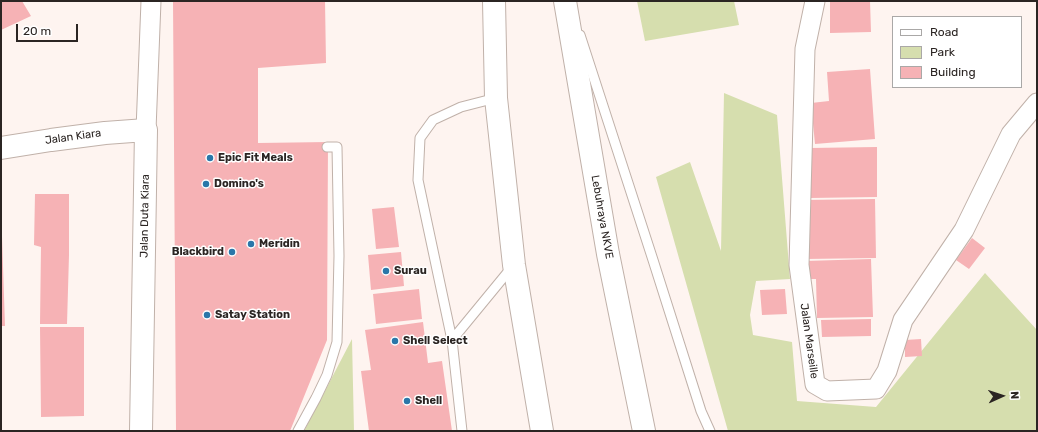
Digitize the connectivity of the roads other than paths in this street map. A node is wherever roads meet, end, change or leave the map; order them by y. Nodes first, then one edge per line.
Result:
1 (151, 1) edge
2 (494, 1) edge
3 (565, 1) edge
4 (569, 1) edge
5 (815, 1) edge
6 (496, 98) junction
7 (1037, 103) edge
8 (146, 130) junction
9 (328, 147) dead end
10 (1, 148) edge
11 (514, 265) junction
12 (452, 340) junction
13 (141, 431) edge
14 (298, 431) edge
15 (462, 431) edge
16 (542, 431) edge
17 (644, 431) edge
18 (710, 431) edge

1 - 8 street, Jalan Duta Kiara
2 - 6 main road
3 - 17 main road, Lebuhraya NKVE
4 - 18 lane
5 - 7 street, Jalan Marseille
6 - 11 main road
6 - 12 lane
8 - 10 main road, Jalan Kiara
8 - 13 main road, Jalan Duta Kiara
9 - 14 lane
11 - 12 lane
11 - 16 main road
12 - 15 lane

